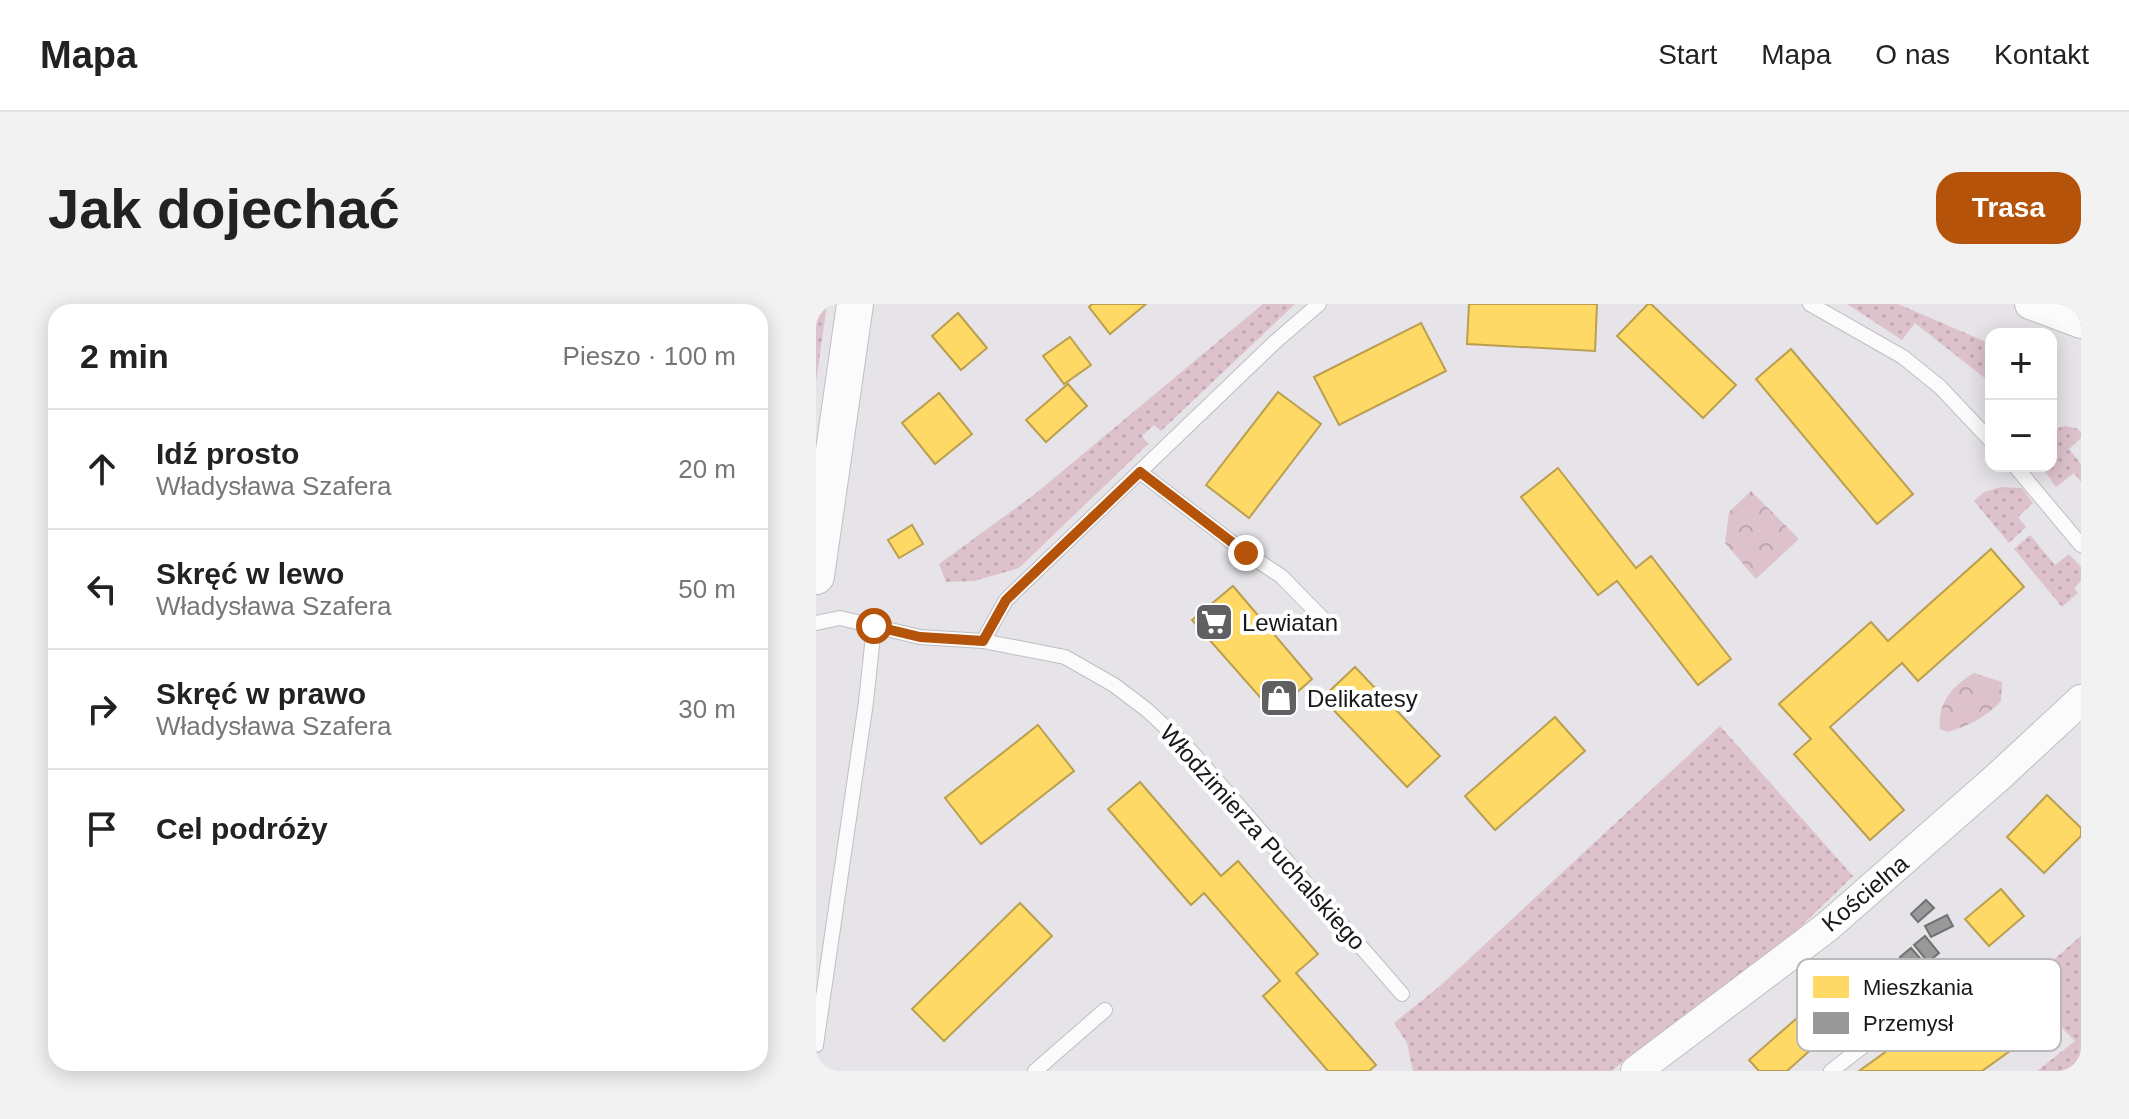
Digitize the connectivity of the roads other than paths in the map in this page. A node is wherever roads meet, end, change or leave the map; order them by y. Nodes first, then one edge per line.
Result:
1 (855, 304) edge
2 (1319, 304) edge
3 (1810, 304) edge
4 (2030, 304) edge
5 (2081, 323) edge
6 (1985, 435) edge
7 (1140, 472) junction
8 (2020, 472) edge
9 (2081, 545) edge
10 (816, 576) edge
11 (1324, 620) dead end
12 (816, 623) edge
13 (874, 626) junction
14 (983, 641) junction
15 (2081, 700) edge
16 (1402, 994) dead end
17 (1105, 1010) dead end
18 (816, 1045) edge
19 (1857, 1051) edge
20 (1035, 1071) edge
21 (1636, 1071) edge
22 (1831, 1071) edge

1 - 10 street
2 - 7 lane
3 - 6 lane
4 - 5 street
7 - 11 lane
7 - 14 lane
8 - 9 lane
12 - 13 lane, Włodzimierza Puchalskiego
13 - 14 lane, Włodzimierza Puchalskiego
13 - 18 lane
14 - 16 lane, Włodzimierza Puchalskiego
15 - 21 street, Kościelna
17 - 20 lane
19 - 22 lane

